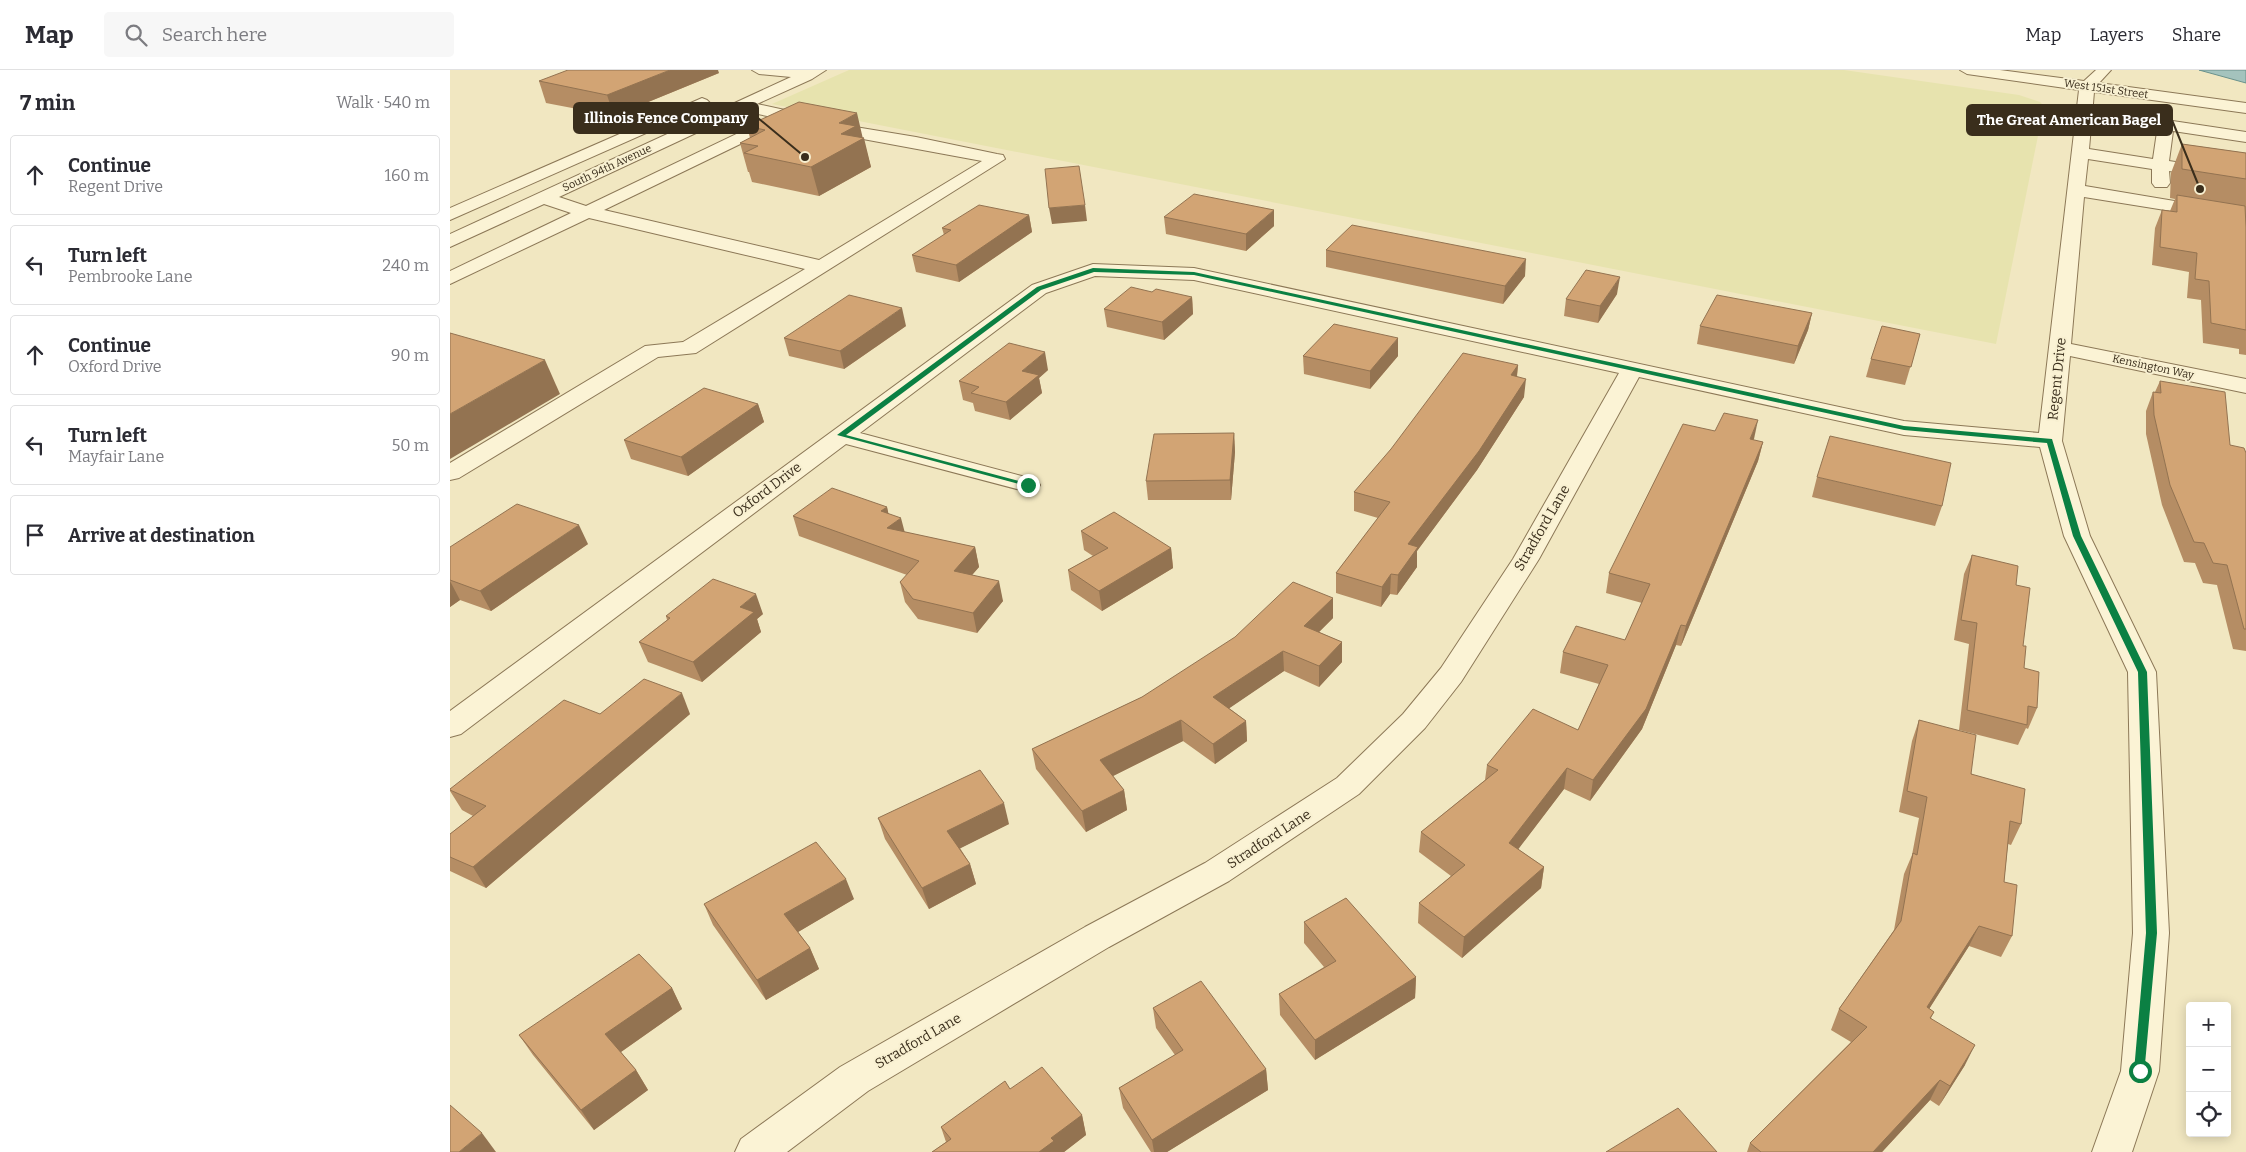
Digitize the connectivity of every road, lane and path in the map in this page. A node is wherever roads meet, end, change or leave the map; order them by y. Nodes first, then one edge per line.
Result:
1 (777, 70) edge
2 (1967, 70) edge
3 (813, 73) edge
4 (2089, 75) edge
5 (755, 76) edge
6 (715, 98) dead end
7 (742, 106) junction
8 (2246, 108) edge
9 (801, 120) junction
10 (2246, 137) edge
11 (2081, 153) junction
12 (2160, 165) junction
13 (2246, 178) edge
14 (2077, 190) junction
15 (542, 198) junction
16 (2162, 205) junction
17 (588, 212) junction
18 (450, 215) edge
19 (2246, 218) edge
20 (450, 241) edge
21 (822, 267) junction
22 (450, 278) edge
23 (2060, 348) junction
24 (1632, 369) junction
25 (2246, 386) edge
26 (841, 435) junction
27 (2050, 441) junction
28 (450, 473) edge
29 (1028, 485) dead end
30 (450, 726) edge
31 (755, 1152) edge
32 (2112, 1152) edge

1 - 3 street
1 - 5 street
2 - 4 street, West 151st Street
3 - 7 street, South 94th Avenue
4 - 8 street, West 151st Street
4 - 11 street, Regent Drive
6 - 18 street, South 94th Avenue
7 - 9 street
7 - 15 street, South 94th Avenue
9 - 17 street
9 - 21 street
10 - 12 street
11 - 12 street
11 - 14 street, Regent Drive
12 - 13 street
12 - 16 street
14 - 16 street
14 - 23 street, Regent Drive
15 - 17 street
15 - 20 street, South 94th Avenue
16 - 19 street
17 - 21 street
17 - 22 street
21 - 28 street
23 - 25 street, Kensington Way
23 - 27 street, Regent Drive
24 - 26 street, Oxford Drive
24 - 27 street
24 - 31 street, Stradford Lane
26 - 29 street
26 - 30 street, Oxford Drive
27 - 32 street, Regent Drive

